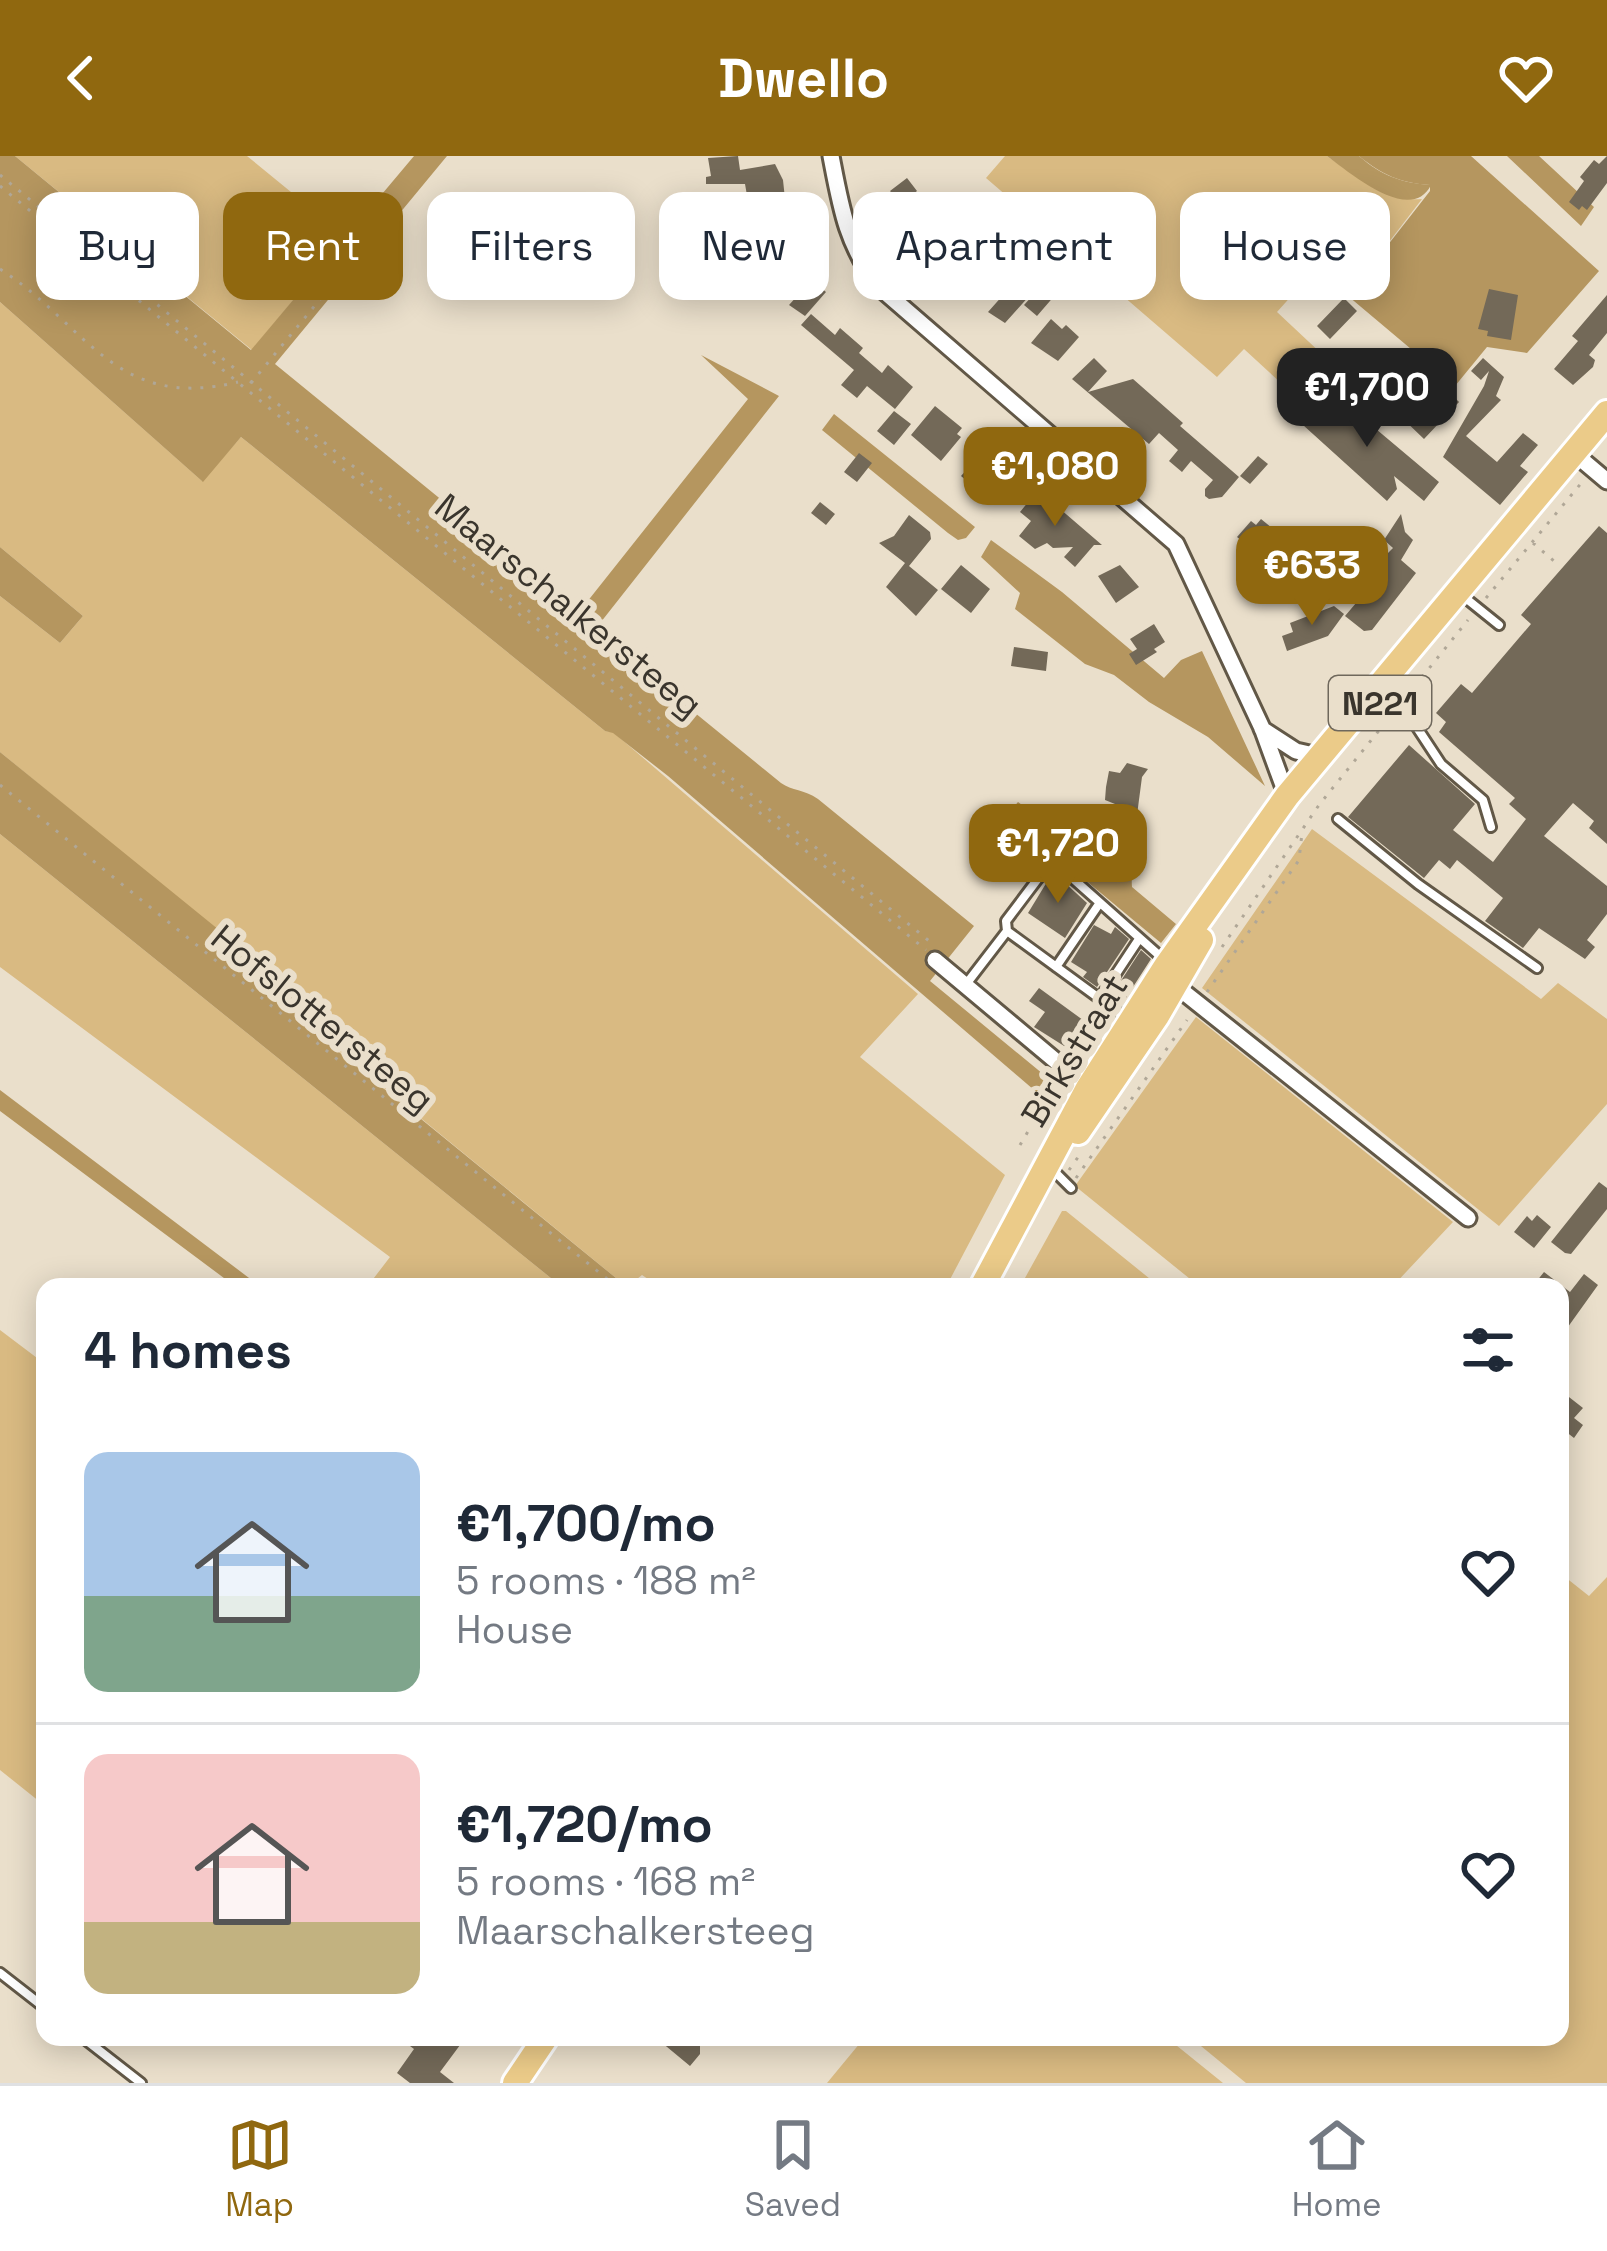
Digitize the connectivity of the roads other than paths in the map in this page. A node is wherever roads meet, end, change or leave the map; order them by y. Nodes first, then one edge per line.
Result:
1 (831, 156) edge
2 (1607, 413) edge
3 (1607, 438) edge
4 (1585, 462) junction
5 (1607, 482) edge
6 (1468, 599) junction
7 (1499, 626) dead end
8 (1414, 723) dead end
9 (1262, 728) junction
10 (1318, 756) junction
11 (1287, 796) junction
12 (1338, 819) dead end
13 (1491, 827) dead end
14 (1099, 903) junction
15 (1007, 931) junction
16 (1139, 939) junction
17 (933, 957) road end
18 (1057, 967) junction
19 (1537, 968) dead end
20 (1168, 970) junction
21 (965, 985) junction
22 (1100, 999) junction
23 (1157, 1016) junction
24 (1127, 1018) junction
25 (1126, 1065) junction
26 (1078, 1086) junction
27 (1051, 1163) junction
28 (1071, 1188) dead end
29 (1468, 1219) dead end
30 (987, 1278) edge
31 (0, 1973) edge
32 (36, 2001) edge
33 (94, 2046) edge
34 (540, 2046) edge
35 (142, 2083) edge
36 (515, 2083) edge

1 - 9 street
2 - 4 main road, Birkstraat / N221
3 - 4 main road, Birkstraat / N221
4 - 5 street
4 - 6 main road, Birkstraat / N221
6 - 7 lane
6 - 10 main road, Birkstraat / N221
6 - 20 main road, Birkstraat / N221
8 - 13 lane
9 - 10 street
9 - 11 street
10 - 11 main road, Birkstraat / N221
11 - 20 main road, Birkstraat / N221
12 - 19 lane
14 - 15 lane
14 - 16 lane
14 - 18 lane
15 - 18 lane
15 - 21 lane
16 - 20 lane
16 - 22 lane
17 - 21 street
18 - 22 lane
20 - 23 main road, Birkstraat / N221
20 - 24 main road, Birkstraat / N221
20 - 29 street
21 - 26 street
22 - 24 lane
23 - 24 street
23 - 25 main road, Birkstraat / N221
24 - 25 street
24 - 26 main road, Birkstraat / N221
25 - 27 main road, Birkstraat / N221
26 - 27 main road, Birkstraat / N221
27 - 28 lane
27 - 30 main road, Birkstraat / N221
31 - 32 lane
33 - 35 lane
34 - 36 main road

